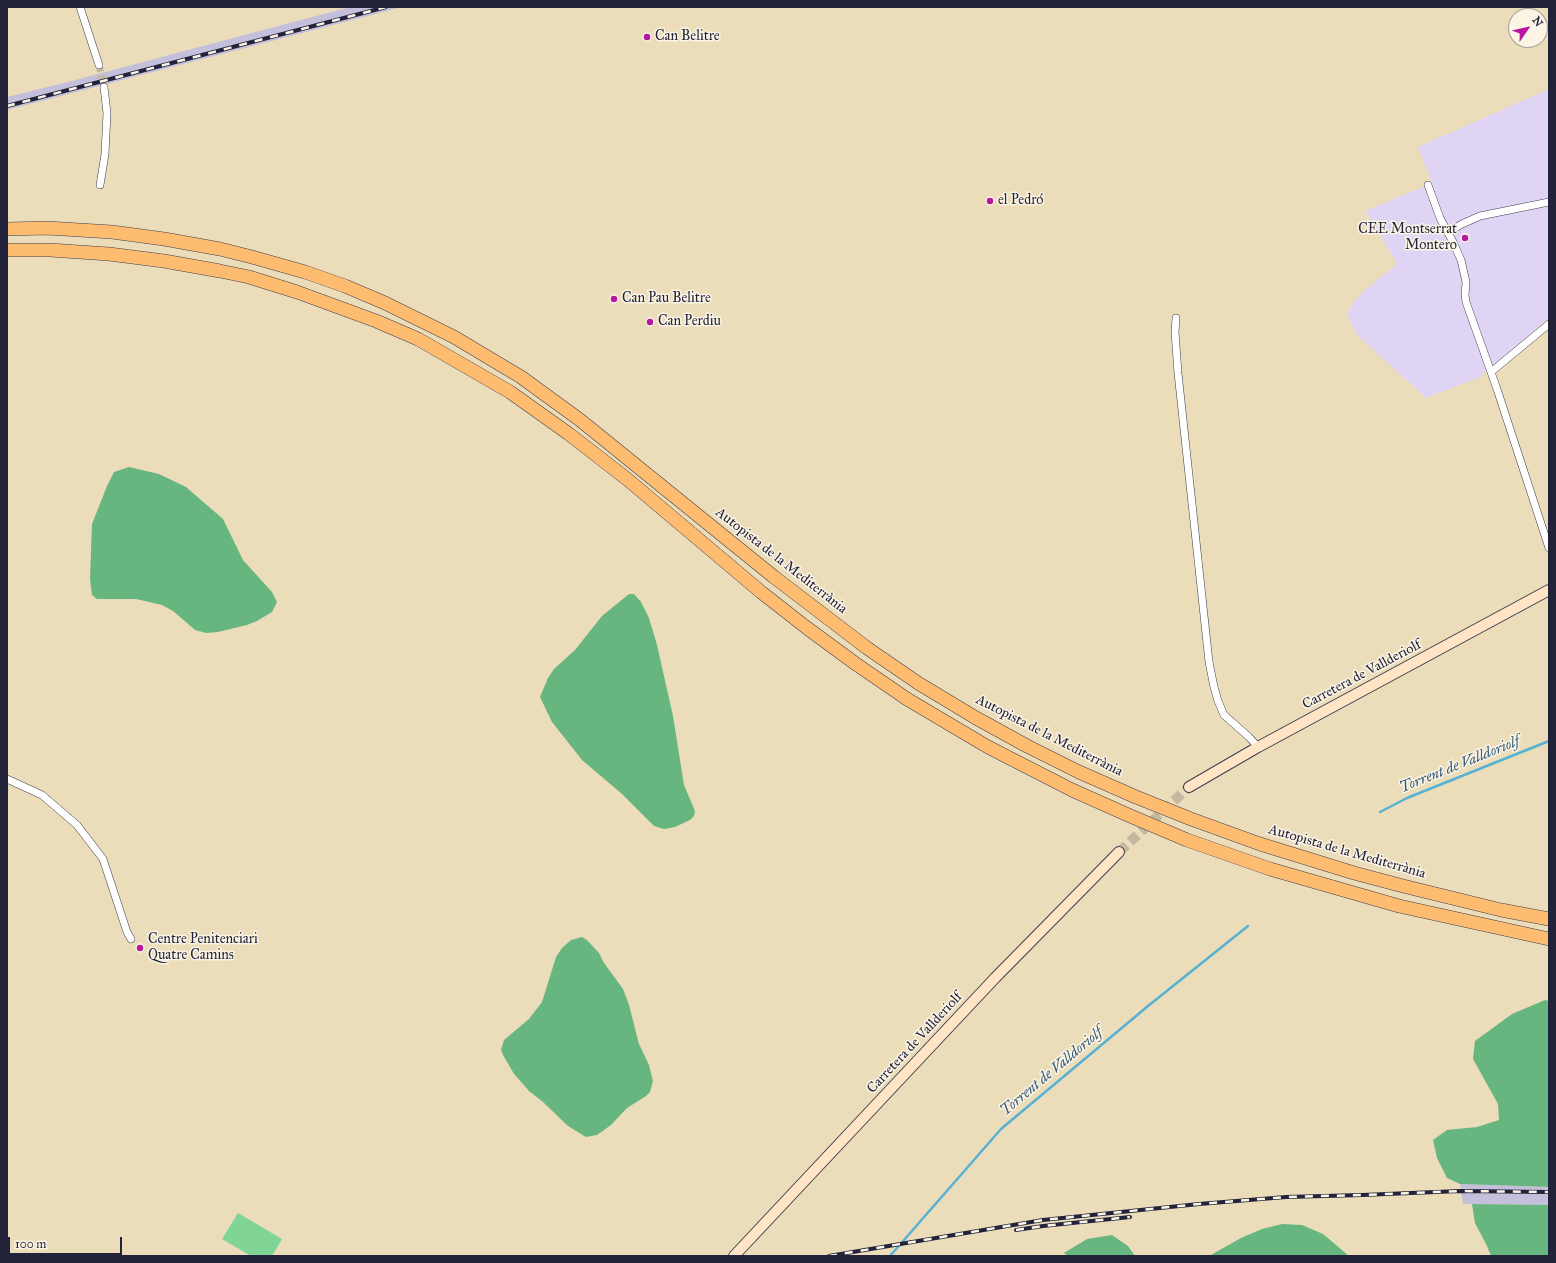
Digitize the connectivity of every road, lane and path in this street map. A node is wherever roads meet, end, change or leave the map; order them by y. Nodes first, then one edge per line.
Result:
1 (80, 7) edge
2 (99, 65) tunnel mouth
3 (104, 87) tunnel mouth
4 (100, 185) dead end
5 (1428, 185) dead end
6 (1549, 202) edge
7 (7, 229) edge
8 (1448, 232) junction
9 (7, 250) edge
10 (1176, 318) dead end
11 (1549, 324) edge
12 (1491, 372) junction
13 (1549, 548) edge
14 (1549, 590) edge
15 (1258, 747) junction
16 (7, 779) edge
17 (1189, 787) tunnel mouth
18 (1119, 852) tunnel mouth
19 (1549, 919) edge
20 (131, 939) dead end
21 (1549, 939) edge
22 (734, 1256) edge

1 - 2 street
3 - 4 street
5 - 8 street
6 - 8 street
7 - 19 highway, Autopista de la Mediterrània
8 - 12 street
9 - 21 highway
10 - 15 street
11 - 12 street
12 - 13 street
14 - 15 street, Carretera de Vallderiolf
15 - 17 street, Carretera de Vallderiolf
16 - 20 street
18 - 22 street, Carretera de Vallderiolf

